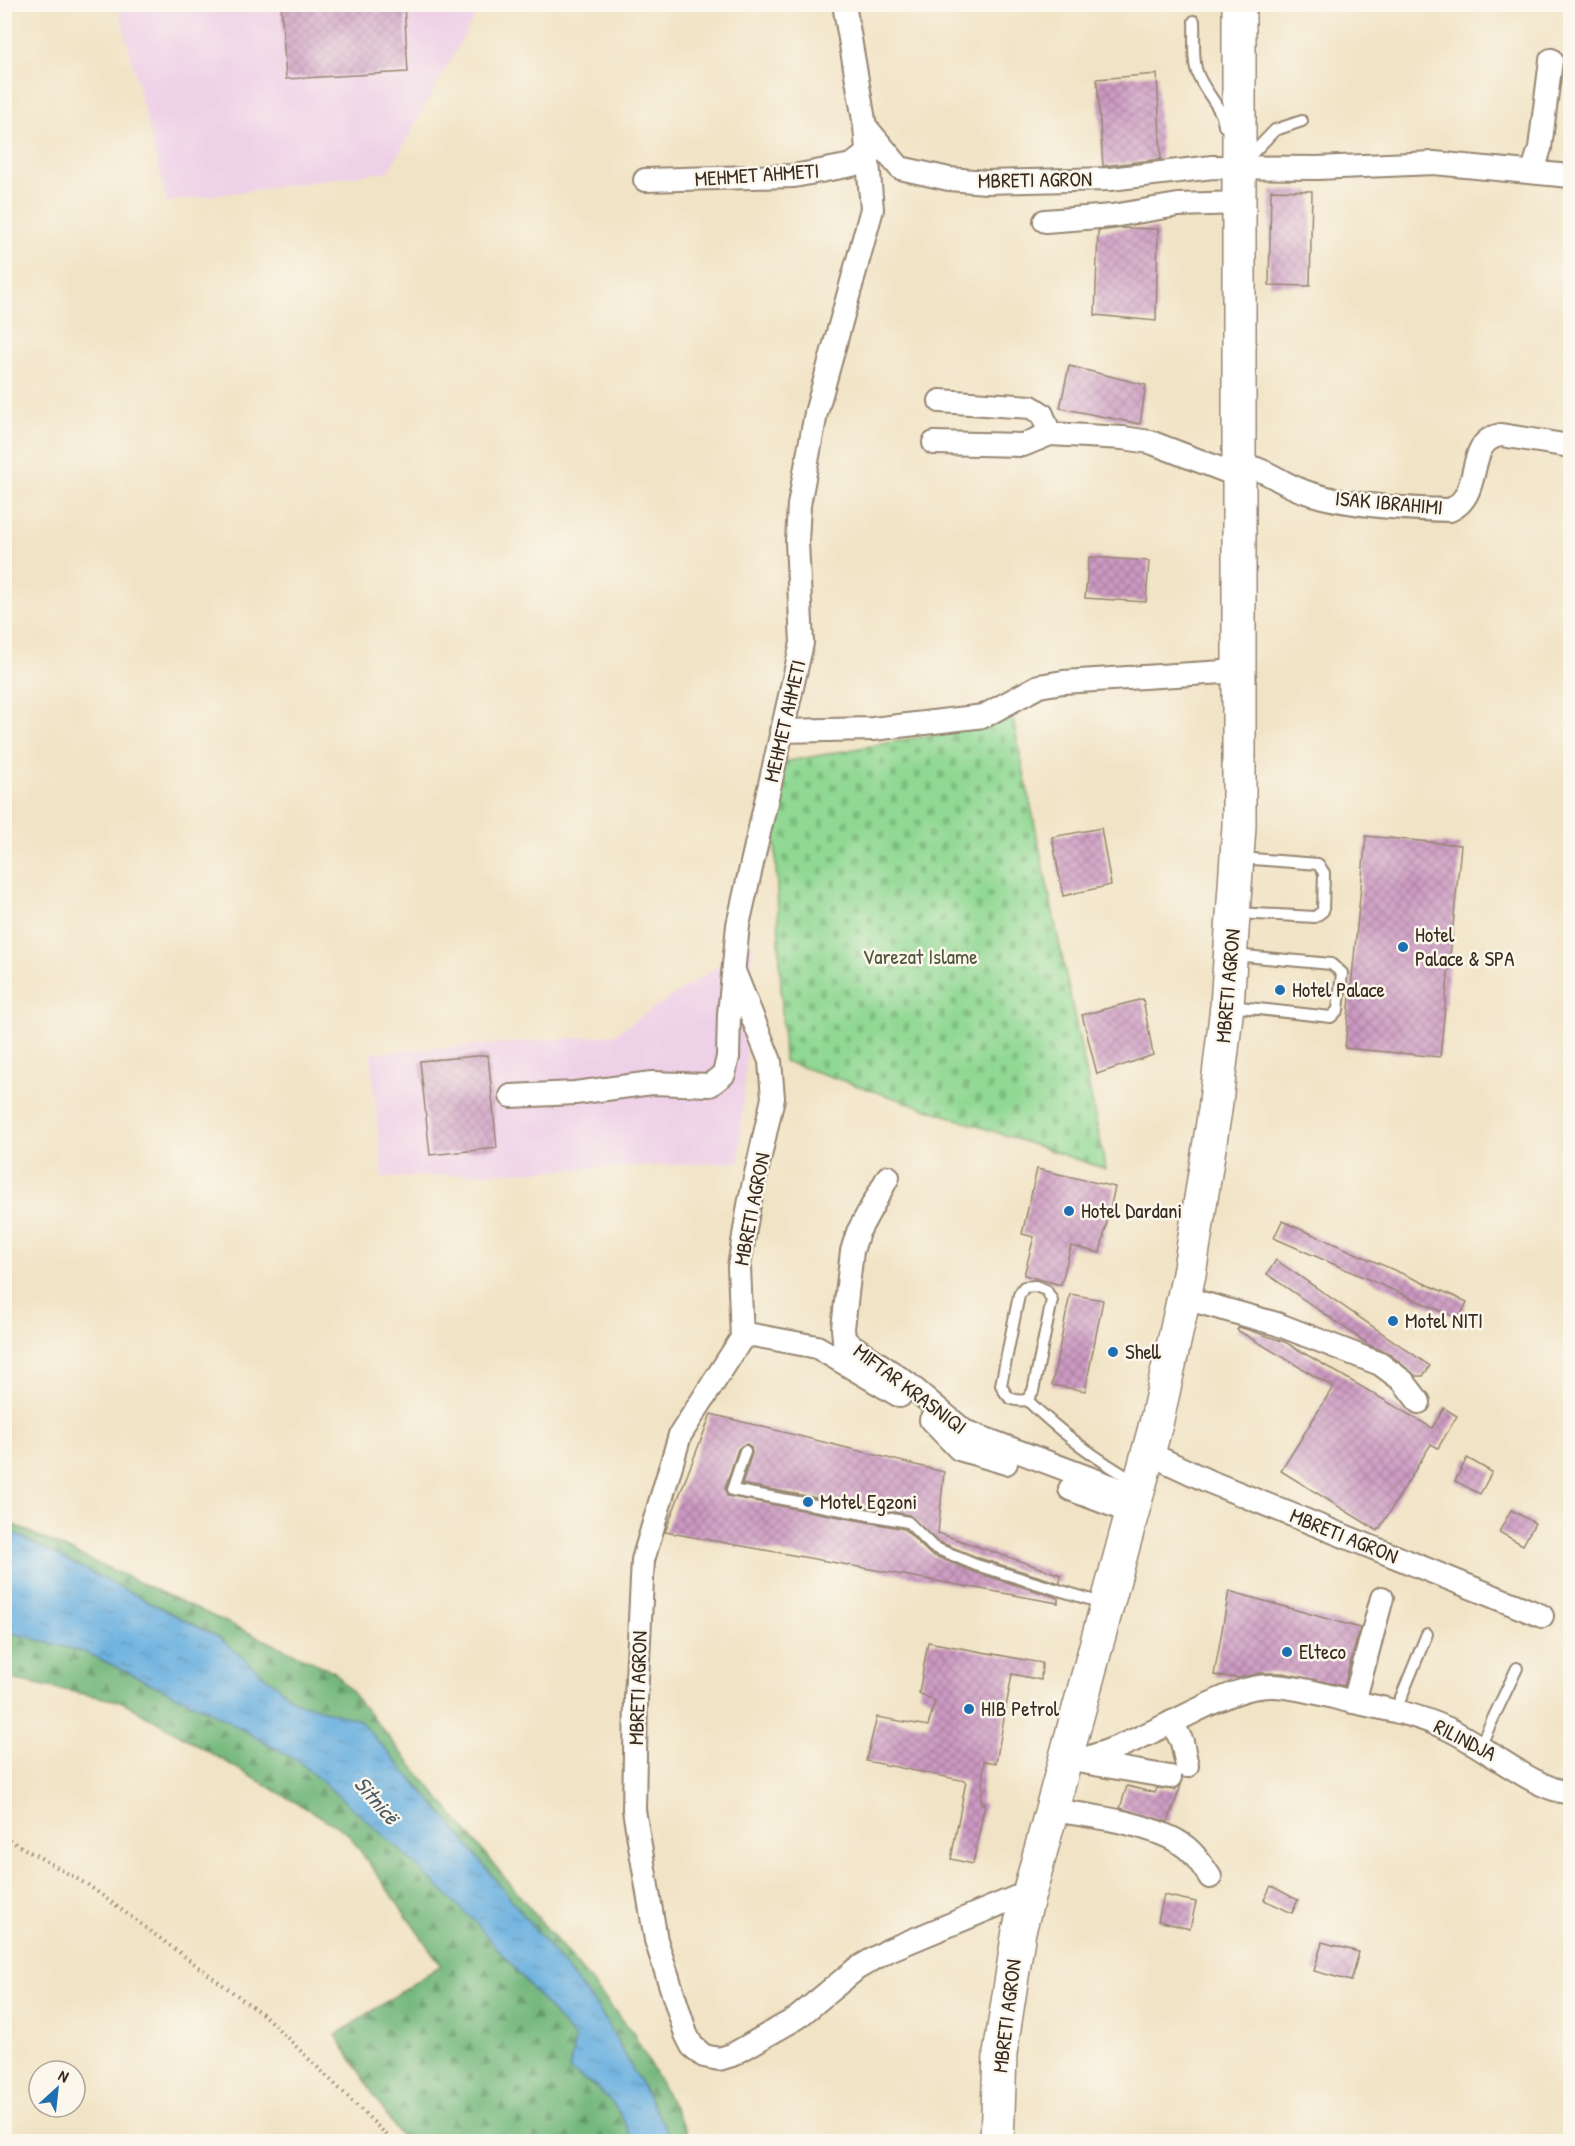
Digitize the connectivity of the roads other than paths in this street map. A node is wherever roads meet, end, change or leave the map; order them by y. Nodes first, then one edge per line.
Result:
1 (844, 4) edge
2 (1239, 4) edge
3 (1194, 21) dead end
4 (1551, 60) dead end
5 (1302, 121) dead end
6 (865, 126) junction
7 (1224, 137) dead end
8 (865, 155) junction
9 (1231, 163) junction
10 (1533, 171) junction
11 (1570, 176) edge
12 (645, 180) dead end
13 (1240, 203) junction
14 (1045, 221) dead end
15 (940, 401) dead end
16 (1050, 434) junction
17 (934, 443) dead end
18 (1570, 446) edge
19 (1239, 470) junction
20 (1240, 671) junction
21 (781, 731) junction
22 (1237, 858) junction
23 (1234, 913) junction
24 (1231, 955) junction
25 (734, 971) junction
26 (1227, 1006) junction
27 (511, 1096) dead end
28 (888, 1177) dead end
29 (1184, 1298) junction
30 (742, 1338) junction
31 (1027, 1400) junction
32 (1419, 1402) dead end
33 (745, 1451) dead end
34 (1148, 1453) junction
35 (1137, 1498) junction
36 (1382, 1598) dead end
37 (1108, 1605) junction
38 (1542, 1616) dead end
39 (1427, 1634) dead end
40 (1517, 1668) dead end
41 (1354, 1702) junction
42 (1395, 1712) junction
43 (1172, 1722) junction
44 (1480, 1746) junction
45 (1070, 1762) junction
46 (1570, 1792) edge
47 (1051, 1810) junction
48 (1210, 1877) dead end
49 (1029, 1892) junction
50 (998, 2142) edge

1 - 6 street, MEHMET AHMETI
2 - 9 main road, MBRETI AGRON
3 - 7 lane
4 - 10 street
5 - 9 lane
6 - 8 street, MEHMET AHMETI
6 - 9 street, MBRETI AGRON
8 - 12 street, MEHMET AHMETI
8 - 21 street, MEHMET AHMETI
9 - 10 street, MBRETI AGRON
9 - 13 main road, MBRETI AGRON
10 - 11 street, MBRETI AGRON
13 - 14 street, MBRETI AGRON
13 - 19 main road, MBRETI AGRON
15 - 16 street
16 - 17 street
16 - 19 street
18 - 19 street, ISAK IBRAHIMI
19 - 20 main road, MBRETI AGRON
20 - 21 street
20 - 22 main road, MBRETI AGRON
21 - 25 street, MEHMET AHMETI
22 - 23 main road, MBRETI AGRON
22 - 23 lane
23 - 24 main road, MBRETI AGRON
24 - 26 main road, MBRETI AGRON
24 - 26 lane
25 - 27 street, MEHMET AHMETI
25 - 30 street, MBRETI AGRON
26 - 29 main road, MBRETI AGRON
28 - 35 street, MIFTAR KRASNIQI
29 - 32 street
29 - 34 main road, MBRETI AGRON
30 - 35 street
30 - 49 street, MBRETI AGRON
31 - 31 lane
31 - 35 lane
33 - 37 lane
34 - 35 main road, MBRETI AGRON
34 - 38 street, MBRETI AGRON
35 - 37 main road, MBRETI AGRON
36 - 41 street
37 - 45 main road, MBRETI AGRON
39 - 42 lane
40 - 44 lane
41 - 42 street, RILINDJA
41 - 43 street, RILINDJA
42 - 44 street, RILINDJA
43 - 45 street, RILINDJA
43 - 45 street
44 - 46 street, RILINDJA
45 - 47 main road, MBRETI AGRON
47 - 48 street
47 - 49 main road, MBRETI AGRON
49 - 50 main road, MBRETI AGRON

